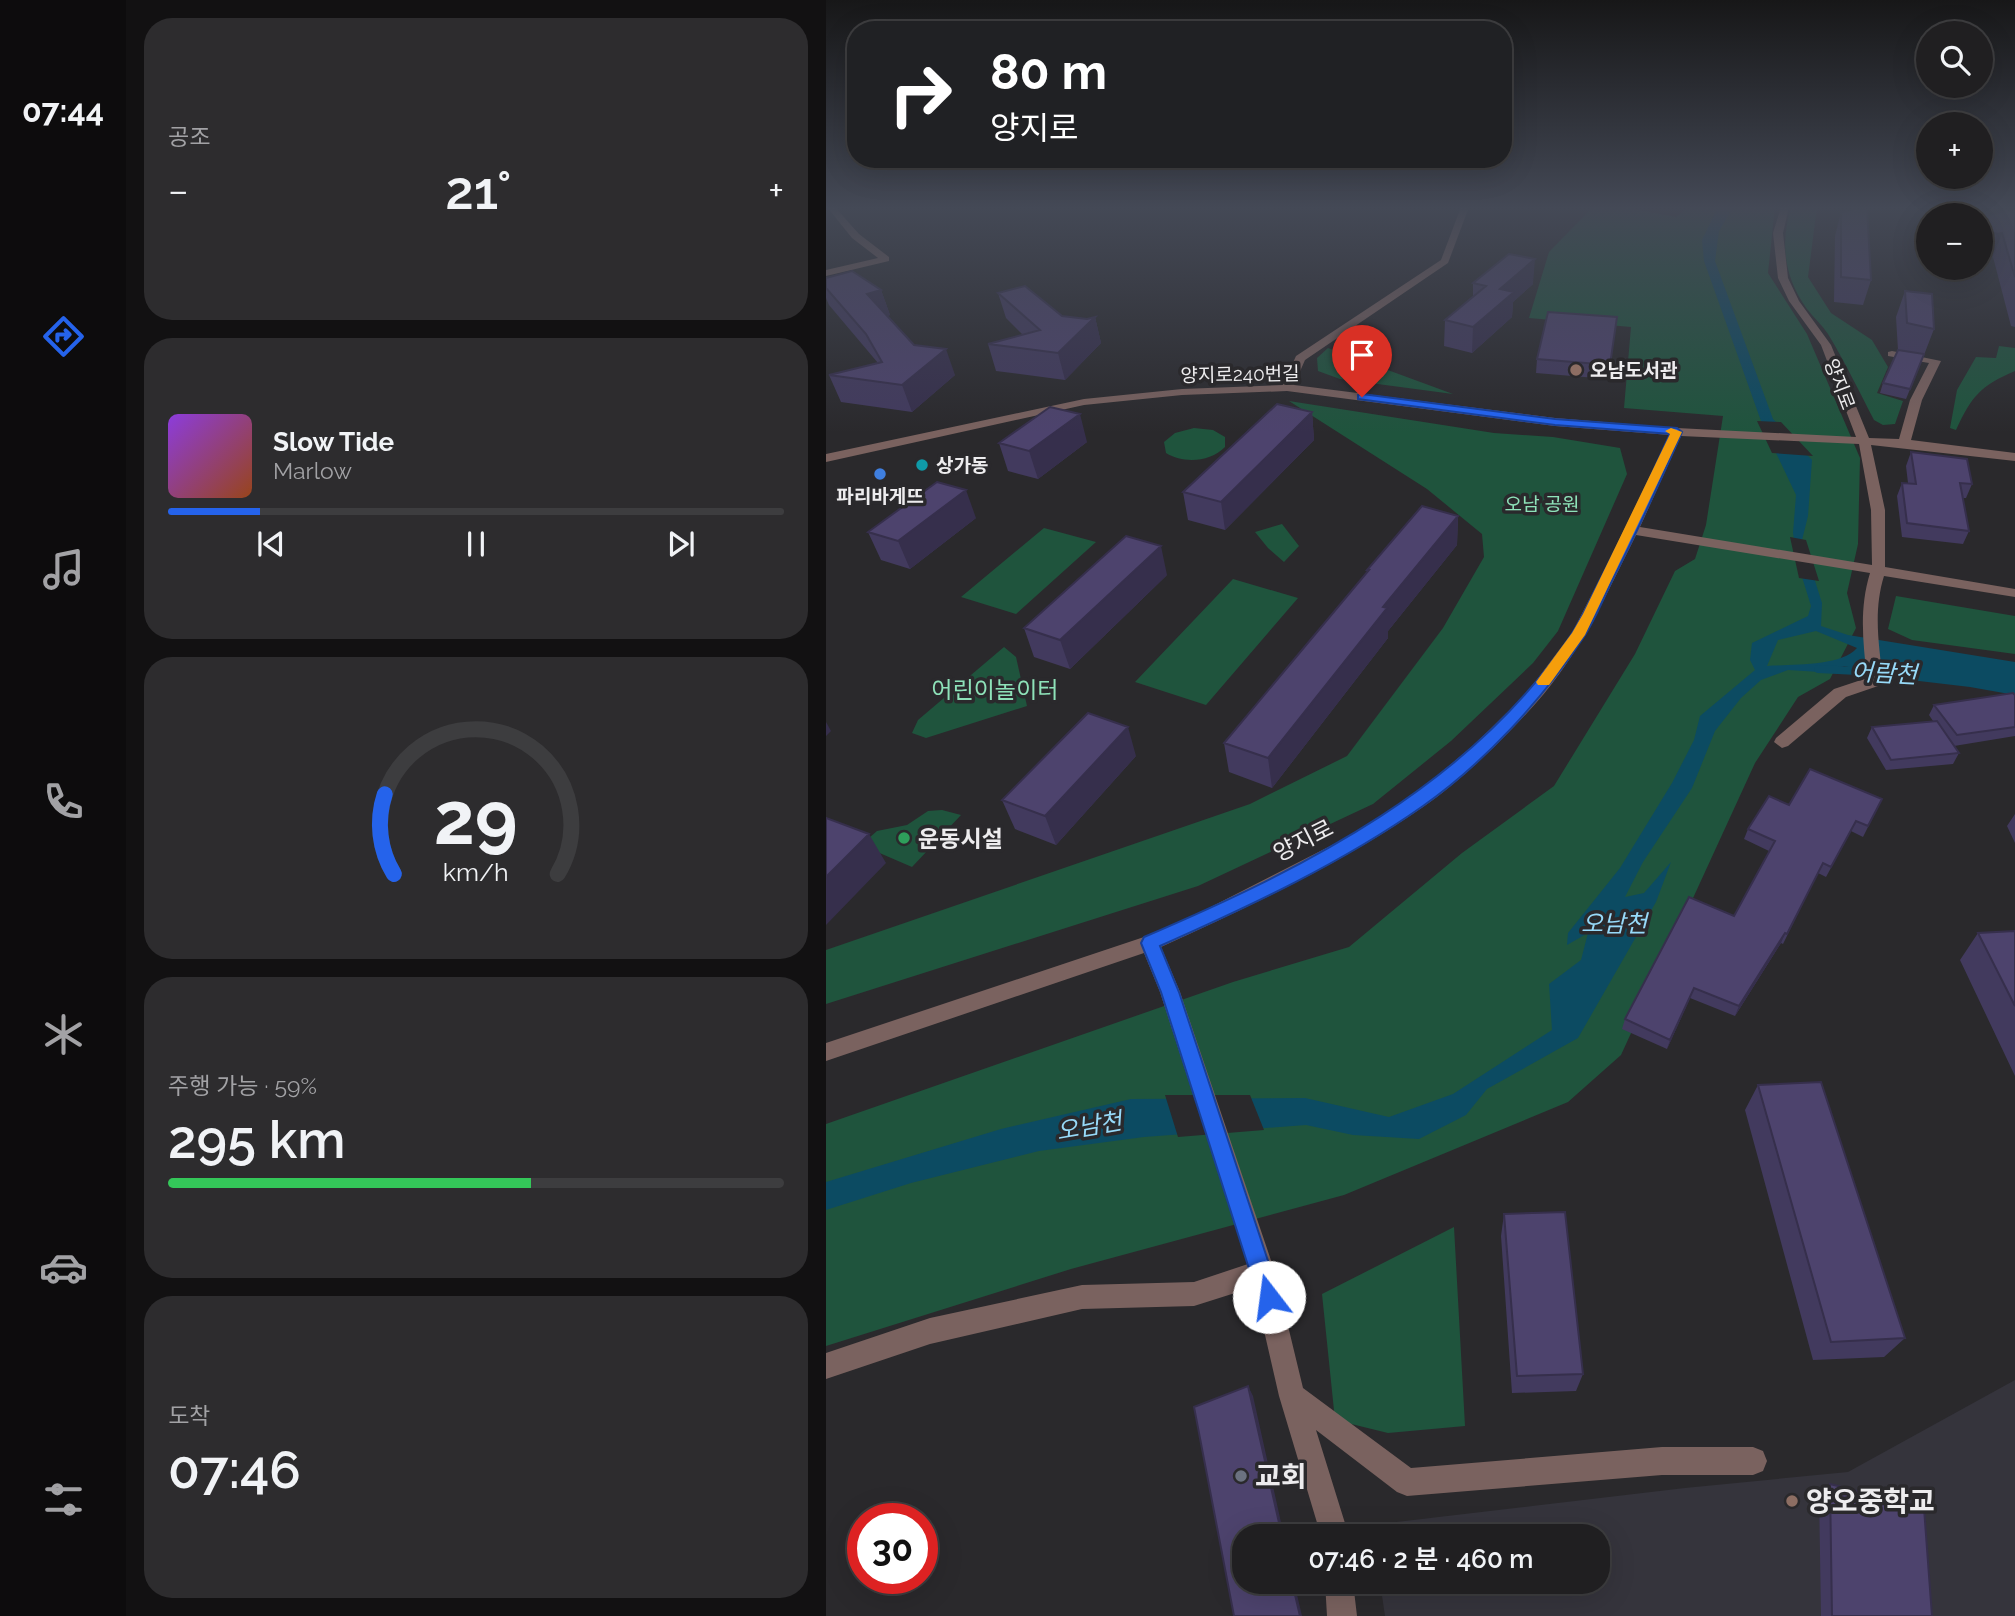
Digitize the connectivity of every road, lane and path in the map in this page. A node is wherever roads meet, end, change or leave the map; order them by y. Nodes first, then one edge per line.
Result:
1 (1413, 282) edge
2 (1785, 282) edge
3 (1892, 354) dead end
4 (1287, 388) junction
5 (1677, 432) junction
6 (1864, 441) junction
7 (1903, 443) junction
8 (2015, 457) edge
9 (826, 458) edge
10 (1632, 530) junction
11 (1878, 571) junction
12 (2015, 593) edge
13 (1782, 742) dead end
14 (1150, 943) junction
15 (826, 1052) edge
16 (1263, 1272) junction
17 (826, 1366) edge
18 (1292, 1396) junction
19 (1753, 1461) dead end
20 (1331, 1524) edge
21 (1340, 1594) edge
22 (1342, 1616) edge

1 - 4 street
2 - 6 street, 양지로
3 - 7 street
4 - 5 street, 양지로240번길
4 - 9 street, 양지로240번길
5 - 6 street, 양지로240번길
5 - 10 street
6 - 7 street, 양지로240번길
6 - 11 street, 양지로
7 - 8 street, 양지로240번길
10 - 11 street
10 - 14 street, 양지로
11 - 12 street
11 - 13 street, 양지로
14 - 15 street, 양지로
14 - 16 street
16 - 17 street
16 - 18 street
18 - 19 street
18 - 20 street
21 - 22 street

